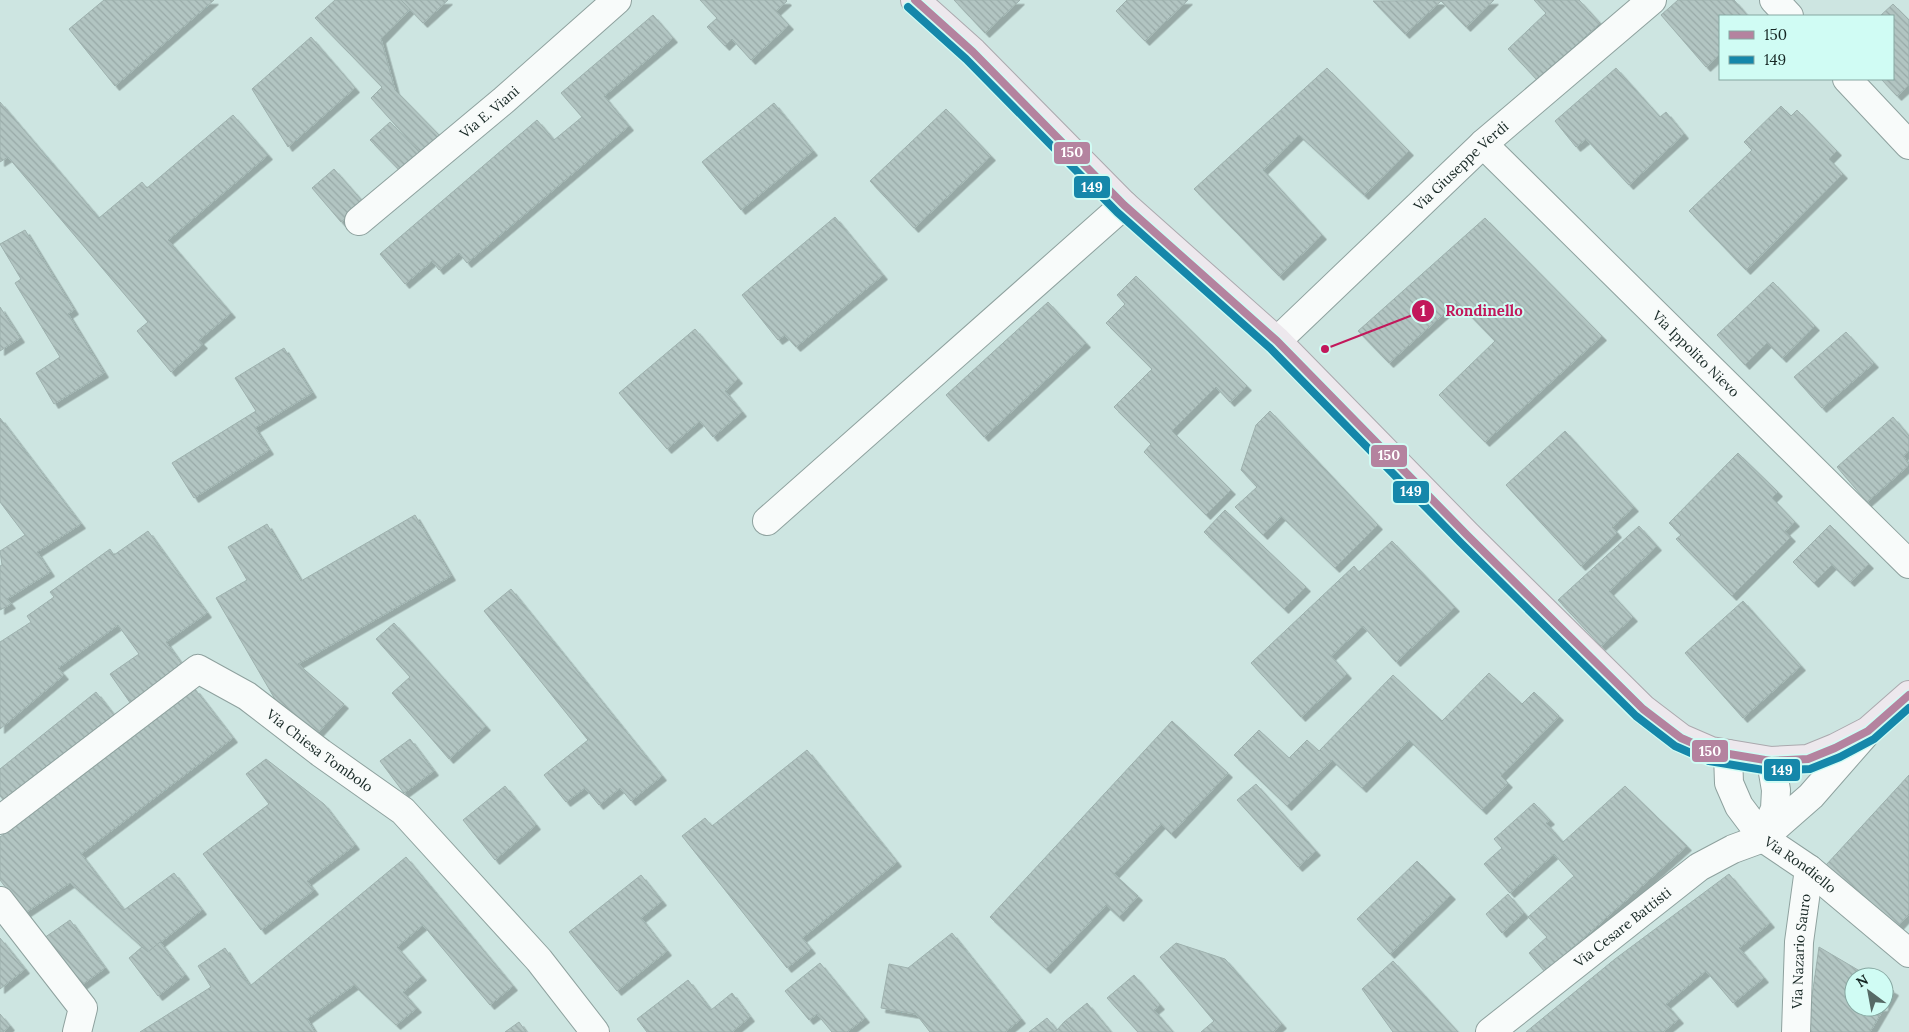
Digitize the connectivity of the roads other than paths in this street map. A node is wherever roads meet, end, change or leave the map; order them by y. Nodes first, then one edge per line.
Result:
1 (617, 0) edge
2 (915, 0) edge
3 (1652, 0) edge
4 (1774, 0) edge
5 (1788, 15) edge
6 (1848, 80) edge
7 (1483, 144) junction
8 (1909, 145) edge
9 (1124, 205) junction
10 (359, 221) dead end
11 (1277, 341) junction
12 (767, 521) dead end
13 (1909, 564) edge
14 (1909, 695) edge
15 (1868, 731) junction
16 (1728, 754) junction
17 (1771, 761) junction
18 (0, 820) edge
19 (1763, 838) junction
20 (1809, 869) junction
21 (0, 901) edge
22 (1909, 953) edge
23 (77, 1032) edge
24 (595, 1032) edge
25 (1490, 1032) edge
26 (1796, 1032) edge

1 - 10 street, Via E. Viani
2 - 9 main road
3 - 7 street, Via Giuseppe Verdi
4 - 5 street
6 - 8 street
7 - 11 street, Via Giuseppe Verdi
7 - 13 street, Via Ippolito Nievo
9 - 11 main road
9 - 12 street
11 - 16 main road
14 - 15 main road
15 - 17 main road
15 - 19 street, Via Cesare Battisti
16 - 17 main road
16 - 19 street, Via Rondiello
17 - 19 street
18 - 24 street, Via Chiesa Tombolo
19 - 20 street, Via Rondiello
19 - 25 street, Via Cesare Battisti
20 - 22 street, Via Rondiello
20 - 26 street, Via Nazario Sauro
21 - 23 street

